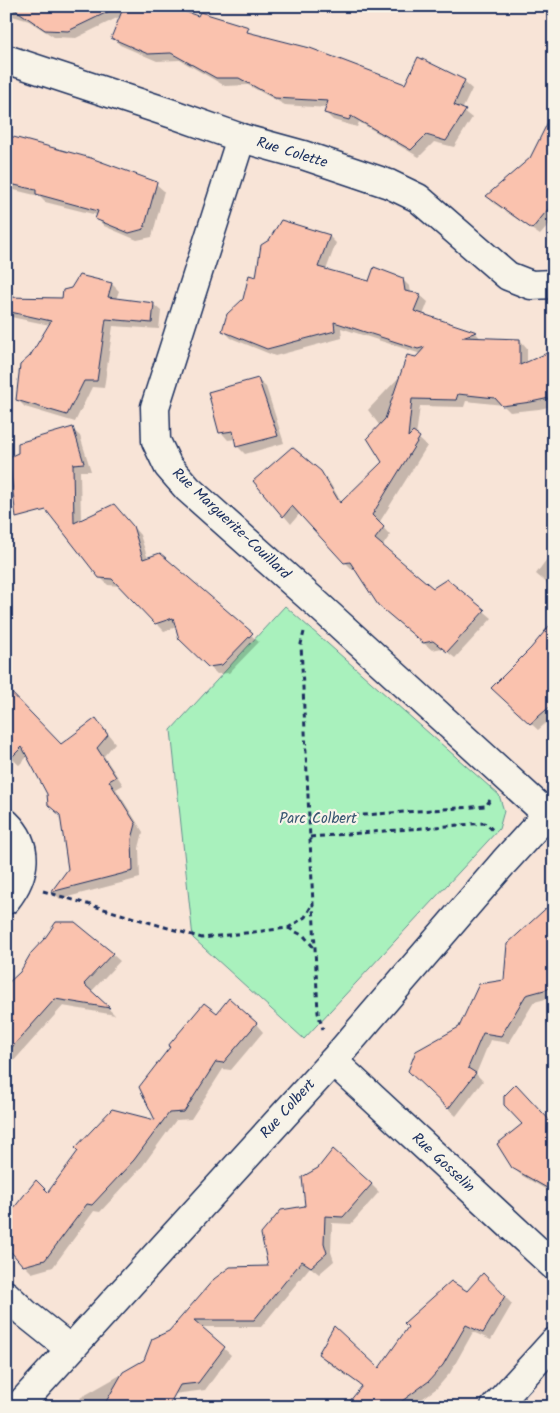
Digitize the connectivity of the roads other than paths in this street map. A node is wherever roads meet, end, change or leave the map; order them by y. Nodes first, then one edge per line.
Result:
1 (6, 59) edge
2 (241, 138) junction
3 (554, 284) edge
4 (550, 811) edge
5 (6, 823) edge
6 (11, 892) edge
7 (333, 1061) junction
8 (554, 1266) edge
9 (6, 1294) edge
10 (554, 1342) edge
11 (70, 1349) junction
12 (18, 1407) edge
13 (495, 1407) edge

1 - 2 street, Rue Colette
2 - 3 street, Rue Colette
2 - 4 street, Rue Marguerite-Couillard
4 - 7 street, Rue Colbert
5 - 6 street
7 - 8 street, Rue Gosselin
7 - 11 street, Rue Colbert
9 - 11 street
10 - 13 street
11 - 12 street, Rue Colbert

